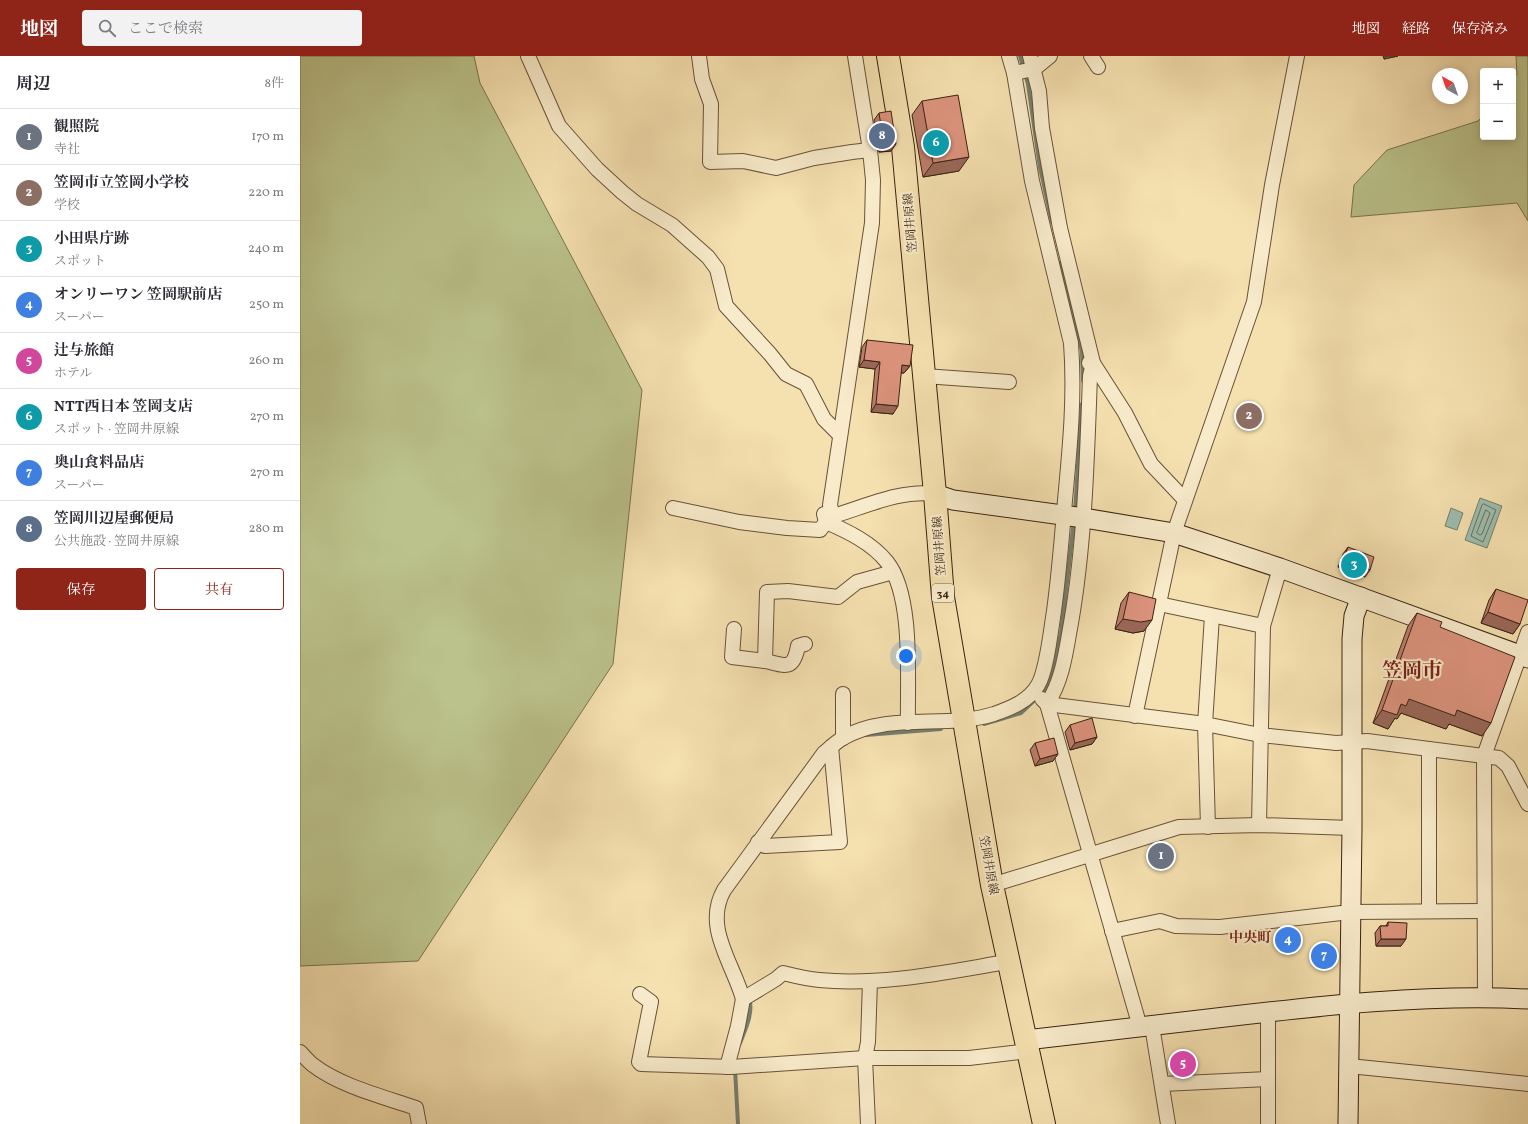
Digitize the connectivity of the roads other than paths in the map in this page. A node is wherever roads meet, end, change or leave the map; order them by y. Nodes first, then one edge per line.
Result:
1 (528, 56) edge
2 (699, 56) edge
3 (855, 56) edge
4 (888, 56) edge
5 (1009, 56) edge
6 (1050, 56) edge
7 (1297, 56) edge
8 (1025, 68) edge
9 (870, 150) junction
10 (1052, 229) junction
11 (1068, 293) junction
12 (1083, 364) junction
13 (924, 376) junction
14 (1009, 382) dead end
15 (840, 435) junction
16 (1079, 439) junction
17 (935, 494) junction
18 (1185, 500) junction
19 (674, 508) dead end
20 (830, 517) junction
21 (1073, 517) junction
22 (1174, 533) junction
23 (1280, 568) junction
24 (893, 572) junction
25 (1067, 590) junction
26 (1361, 597) junction
27 (1158, 604) junction
28 (1212, 616) junction
29 (1263, 626) junction
30 (734, 629) dead end
31 (1528, 632) edge
32 (1058, 641) junction
33 (805, 644) dead end
34 (1524, 657) edge
35 (765, 660) junction
36 (843, 694) dead end
37 (1040, 697) junction
38 (1135, 716) junction
39 (964, 720) junction
40 (908, 724) junction
41 (1205, 724) junction
42 (1260, 735) junction
43 (843, 738) junction
44 (1351, 743) junction
45 (1429, 749) junction
46 (831, 754) junction
47 (1484, 756) junction
48 (1528, 804) edge
49 (1259, 825) junction
50 (1208, 827) junction
51 (1352, 828) junction
52 (761, 844) junction
53 (1091, 855) junction
54 (992, 885) junction
55 (1429, 910) junction
56 (1484, 911) junction
57 (1350, 912) junction
58 (1112, 932) junction
59 (1007, 962) junction
60 (870, 981) junction
61 (640, 994) dead end
62 (746, 997) junction
63 (1485, 997) junction
64 (1528, 999) edge
65 (1349, 1004) junction
66 (1268, 1012) junction
67 (1146, 1026) junction
68 (1028, 1046) junction
69 (300, 1052) edge
70 (865, 1058) junction
71 (1348, 1066) junction
72 (733, 1067) junction
73 (1268, 1079) junction
74 (1162, 1084) junction
75 (1528, 1084) edge
76 (419, 1124) edge
77 (868, 1124) edge
78 (1044, 1124) edge
79 (1168, 1124) edge
80 (1268, 1124) edge
81 (1348, 1124) edge

1 - 15 street
2 - 9 street
3 - 9 street
4 - 13 main road, 笠岡井原線 / 34
5 - 8 street
6 - 8 street
7 - 18 street
8 - 10 street
8 - 10 street
9 - 15 street
10 - 11 street
11 - 12 street
11 - 12 street
12 - 16 street
12 - 16 street
12 - 18 street
13 - 14 street
13 - 17 main road, 笠岡井原線 / 34
15 - 20 street
16 - 21 street
16 - 21 street
17 - 20 street
17 - 21 street
17 - 39 main road, 笠岡井原線 / 34
18 - 22 street
19 - 20 street
20 - 24 street
21 - 22 street
21 - 25 street
21 - 25 street
22 - 23 street
22 - 27 street
23 - 26 street
23 - 29 street
24 - 35 street
24 - 40 street
25 - 32 street
25 - 32 street
26 - 34 street
26 - 44 street
27 - 28 street
27 - 38 street
28 - 29 street
28 - 41 street
29 - 42 street
30 - 35 street
31 - 34 street
32 - 37 street
33 - 35 street
34 - 47 street
36 - 43 street
37 - 38 street
37 - 39 street
37 - 53 street
38 - 41 street
39 - 40 street
39 - 54 main road, 笠岡井原線 / 34
40 - 43 street
41 - 42 street
41 - 50 street
42 - 44 street
42 - 49 street
43 - 46 street
44 - 45 street
44 - 51 street
45 - 47 street
45 - 55 street
46 - 52 street
46 - 52 street
47 - 48 street
47 - 56 street
49 - 50 street
49 - 51 street
50 - 53 street
51 - 57 street
52 - 62 street
53 - 54 street
53 - 58 street
54 - 59 main road, 笠岡井原線 / 34
55 - 56 street
55 - 57 street
56 - 63 street
57 - 58 street
57 - 65 street
58 - 67 street
59 - 60 street
59 - 68 main road, 笠岡井原線 / 34
60 - 62 street
60 - 70 street
61 - 72 street
62 - 72 street
63 - 64 street
63 - 65 street
65 - 66 street
65 - 71 street
66 - 67 street
66 - 73 street
67 - 68 street
67 - 74 street
68 - 70 street
68 - 78 main road, 笠岡井原線 / 34
69 - 76 street
70 - 72 street
70 - 77 street
71 - 75 street
71 - 81 street
73 - 74 street
73 - 80 street
74 - 79 street

